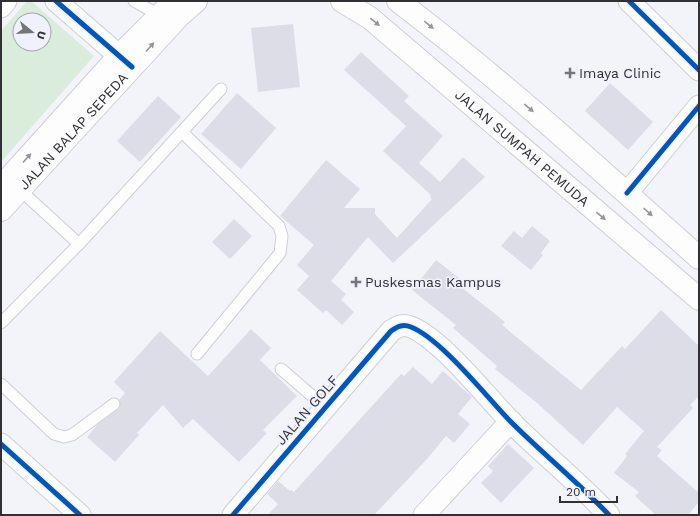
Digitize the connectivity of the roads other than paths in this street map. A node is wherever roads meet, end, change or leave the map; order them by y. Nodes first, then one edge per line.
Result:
1 (6, 1) edge
2 (56, 1) edge
3 (134, 1) edge
4 (196, 1) edge
5 (342, 1) edge
6 (398, 1) edge
7 (628, 1) edge
8 (1, 7) edge
9 (168, 13) edge
10 (126, 61) junction
11 (699, 70) edge
12 (221, 89) dead end
13 (699, 106) edge
14 (182, 132) junction
15 (10, 185) edge
16 (627, 193) junction
17 (1, 210) edge
18 (79, 244) junction
19 (699, 258) edge
20 (699, 299) edge
21 (1, 323) edge
22 (197, 354) dead end
23 (281, 369) dead end
24 (1, 384) edge
25 (114, 404) dead end
26 (325, 407) junction
27 (511, 421) junction
28 (1, 444) edge
29 (598, 511) edge
30 (73, 513) edge
31 (233, 515) edge
32 (424, 515) edge

1 - 8 street
2 - 10 street
3 - 9 lane
4 - 9 main road, JALAN BALAP SEPEDA
5 -> 20 main road, JALAN SUMPAH PEMUDA
6 -> 16 main road
7 - 11 street
10 -> 9 main road, JALAN BALAP SEPEDA
15 -> 10 main road, JALAN BALAP SEPEDA
12 - 14 lane
13 - 16 street
14 - 18 lane
14 - 22 lane
15 - 17 main road, JALAN BALAP SEPEDA
15 - 18 lane
16 -> 19 main road
18 - 21 lane
23 - 26 lane
24 - 25 lane
26 - 27 street, JALAN GOLF
26 - 31 street, JALAN GOLF
27 - 29 street
27 - 32 street
28 - 30 street

